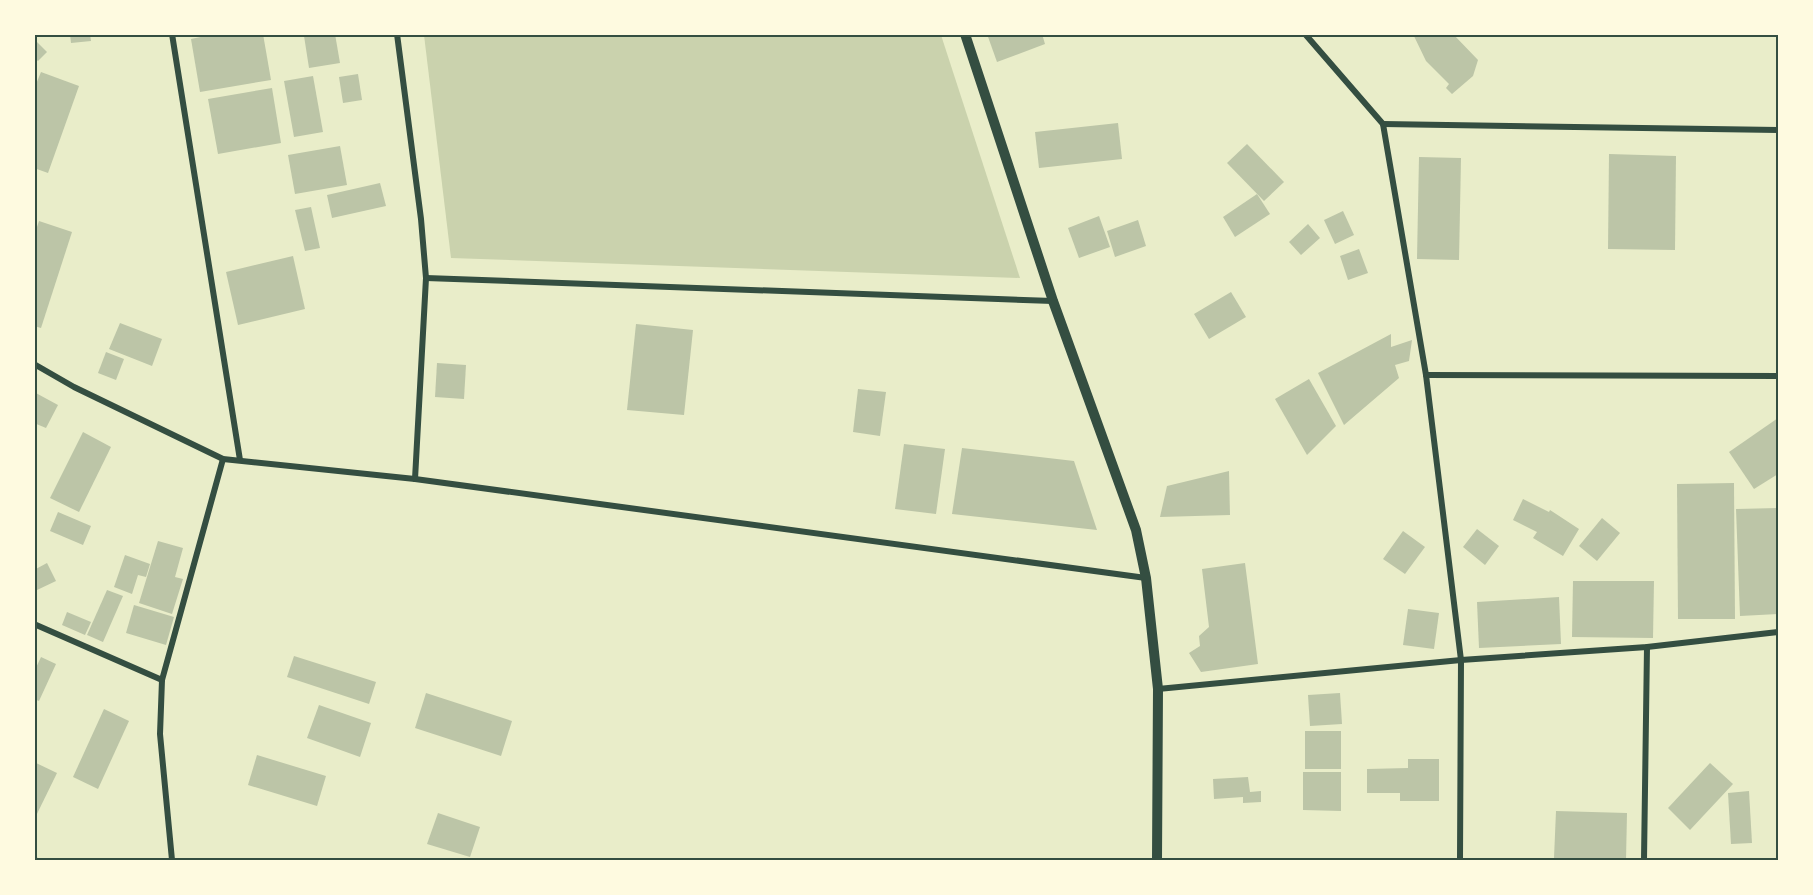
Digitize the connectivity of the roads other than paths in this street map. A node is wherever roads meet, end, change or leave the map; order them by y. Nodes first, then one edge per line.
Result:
1 (172, 34) edge
2 (397, 34) edge
3 (965, 34) edge
4 (1305, 34) edge
5 (1383, 124) junction
6 (1779, 130) edge
7 (426, 278) junction
8 (1053, 301) junction
9 (34, 364) edge
10 (1426, 375) junction
11 (1779, 376) edge
12 (222, 459) junction
13 (240, 460) junction
14 (415, 479) junction
15 (1146, 578) junction
16 (34, 624) edge
17 (1779, 632) edge
18 (1647, 647) junction
19 (1461, 660) junction
20 (162, 680) junction
21 (1158, 689) junction
22 (172, 861) edge
23 (1157, 861) edge
24 (1460, 861) edge
25 (1644, 861) edge

1 - 13 street
2 - 7 street
3 - 8 street
4 - 5 street
5 - 6 street
5 - 10 street
7 - 8 street
7 - 14 street
8 - 15 street
9 - 12 street
10 - 11 street
10 - 19 street
12 - 13 street
12 - 20 street
13 - 14 street
14 - 15 street
15 - 21 street
16 - 20 street
17 - 18 street
18 - 19 street
18 - 25 street
19 - 21 street
19 - 24 street
20 - 22 street
21 - 23 street

